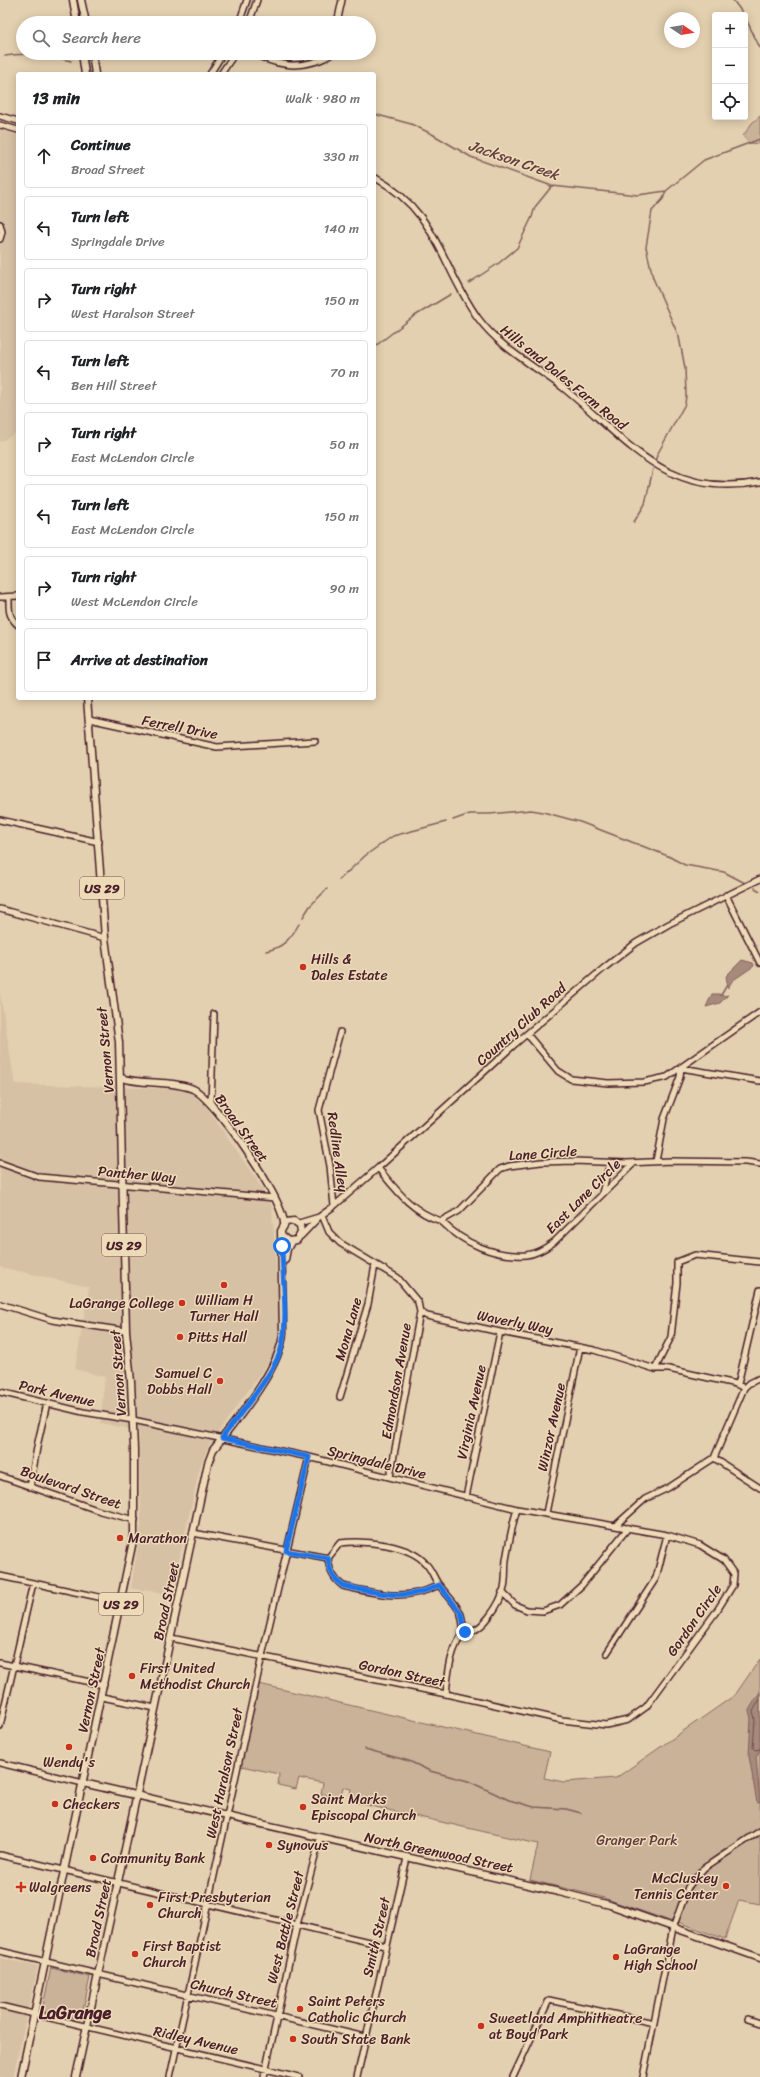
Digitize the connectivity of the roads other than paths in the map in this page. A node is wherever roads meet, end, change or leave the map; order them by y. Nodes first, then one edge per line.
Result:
1 (73, 0) edge
2 (82, 0) edge
3 (247, 0) edge
4 (257, 0) edge
5 (342, 0) edge
6 (76, 16) edge
7 (85, 16) edge
8 (241, 16) edge
9 (252, 16) edge
10 (339, 16) edge
11 (83, 60) edge
12 (93, 60) edge
13 (219, 60) edge
14 (230, 60) edge
15 (268, 60) edge
16 (320, 60) edge
17 (85, 72) edge
18 (95, 72) edge
19 (211, 72) edge
20 (222, 72) edge
21 (0, 116) edge
22 (16, 120) edge
23 (0, 125) edge
24 (16, 129) edge
25 (376, 178) edge
26 (0, 224) edge
27 (0, 239) edge
28 (760, 482) edge
29 (16, 596) edge
30 (0, 597) edge
31 (9, 597) junction
32 (16, 623) edge
33 (87, 700) edge
34 (89, 719) junction
35 (315, 741) dead end
36 (0, 820) edge
37 (99, 842) junction
38 (760, 879) edge
39 (726, 895) junction
40 (0, 909) edge
41 (105, 938) junction
42 (760, 963) edge
43 (760, 1012) edge
44 (214, 1014) dead end
45 (340, 1032) dead end
46 (527, 1034) junction
47 (681, 1068) junction
48 (121, 1078) junction
49 (760, 1081) edge
50 (211, 1104) junction
51 (656, 1161) junction
52 (0, 1163) edge
53 (610, 1163) junction
54 (634, 1163) junction
55 (760, 1164) edge
56 (378, 1168) junction
57 (123, 1184) junction
58 (600, 1196) junction
59 (275, 1198) junction
60 (334, 1206) junction
61 (280, 1208) junction
62 (321, 1216) junction
63 (441, 1221) junction
64 (297, 1222) junction
65 (284, 1223) junction
66 (282, 1236) junction
67 (300, 1236) junction
68 (291, 1242) junction
69 (760, 1262) edge
70 (375, 1265) junction
71 (283, 1269) junction
72 (760, 1290) edge
73 (0, 1304) edge
74 (420, 1312) junction
75 (126, 1331) junction
76 (500, 1332) junction
77 (580, 1347) junction
78 (655, 1369) junction
79 (760, 1378) edge
80 (738, 1384) junction
81 (744, 1388) junction
82 (0, 1392) edge
83 (340, 1397) dead end
84 (47, 1403) junction
85 (133, 1420) junction
86 (222, 1438) junction
87 (309, 1457) junction
88 (714, 1458) junction
89 (0, 1476) edge
90 (390, 1477) junction
91 (30, 1487) junction
92 (760, 1488) edge
93 (466, 1497) junction
94 (517, 1509) junction
95 (546, 1512) junction
96 (135, 1520) junction
97 (616, 1526) junction
98 (628, 1528) junction
99 (193, 1533) junction
100 (666, 1535) junction
101 (286, 1551) junction
102 (328, 1558) junction
103 (0, 1576) edge
104 (33, 1583) junction
105 (439, 1585) junction
106 (502, 1592) junction
107 (122, 1602) junction
108 (465, 1632) junction
109 (171, 1638) junction
110 (607, 1653) dead end
111 (262, 1656) junction
112 (0, 1663) edge
113 (14, 1666) junction
114 (104, 1685) junction
115 (446, 1694) junction
116 (102, 1696) junction
117 (155, 1708) junction
118 (628, 1720) joint
119 (0, 1726) edge
120 (0, 1763) edge
121 (83, 1783) junction
122 (137, 1795) junction
123 (226, 1816) junction
124 (760, 1831) edge
125 (320, 1838) junction
126 (0, 1855) edge
127 (407, 1858) junction
128 (64, 1870) junction
129 (118, 1882) junction
130 (208, 1904) junction
131 (297, 1925) junction
132 (673, 1928) junction
133 (386, 1946) junction
134 (0, 1951) edge
135 (760, 1958) edge
136 (45, 1961) junction
137 (98, 1974) junction
138 (189, 1995) junction
139 (0, 2006) edge
140 (34, 2014) junction
141 (276, 2016) junction
142 (748, 2019) dead end
143 (368, 2022) junction
144 (654, 2023) junction
145 (760, 2024) edge
146 (87, 2027) junction
147 (355, 2034) junction
148 (365, 2037) junction
149 (177, 2048) junction
150 (266, 2069) junction
151 (21, 2077) edge
152 (76, 2077) edge
153 (170, 2077) edge
154 (264, 2077) edge
155 (299, 2077) edge
156 (357, 2077) edge
157 (513, 2077) edge
158 (643, 2077) edge

1 - 6 main road
2 - 7 main road
3 - 8 street
4 - 9 street
5 - 10 street
11 - 17 main road
12 - 18 main road
13 - 19 street
14 - 20 street
15 - 16 street
21 - 22 street
23 - 24 street
25 - 28 street, Hills and Dales Farm Road
26 - 27 street
29 - 31 street
30 - 31 street
31 - 32 street
33 - 34 main road, Vernon Street / US 29
34 - 35 street, Ferrell Drive
34 - 37 main road, Vernon Street / US 29
36 - 37 street
37 - 41 main road, Vernon Street / US 29
38 - 39 street, Country Club Road
39 - 42 street
39 - 46 street, Country Club Road
40 - 41 street
41 - 48 main road, Vernon Street / US 29
43 - 47 street
44 - 50 street
45 - 60 street, Redline Alley
46 - 47 street
46 - 56 street, Country Club Road
47 - 49 street
47 - 51 street
48 - 50 main road, Broad Street
48 - 57 main road, Vernon Street / US 29
50 - 59 main road, Broad Street
51 - 54 street, Lane Circle
51 - 55 street, Lane Circle
52 - 57 street, Panther Way
53 - 54 street, Lane Circle
53 - 58 street
53 - 63 street, Lane Circle
54 - 58 street, East Lane Circle
56 - 60 street, Country Club Road
56 - 63 street
57 - 59 street, Panther Way
57 - 75 main road, Vernon Street / US 29
58 - 63 street, East Lane Circle
59 - 61 main road, Broad Street
60 - 62 street, Country Club Road
61 - 64 main road, Broad Street
61 - 65 main road, Broad Street
62 - 64 street, Country Club Road
62 - 67 street, Country Club Road
62 - 70 street
64 - 65 main road
64 - 67 main road
65 - 66 main road
66 - 68 main road
66 - 71 main road, Broad Street
67 - 68 main road
68 - 71 main road, Broad Street
69 - 78 street
70 - 74 street
70 - 83 street, Mona Lane
71 - 86 main road, Broad Street
72 - 80 street
73 - 75 street
74 - 76 street, Waverly Way
74 - 90 street, Edmondson Avenue
75 - 85 main road, Vernon Street / US 29
76 - 77 street, Waverly Way
76 - 93 street, Virginia Avenue
77 - 78 street, Waverly Way
77 - 95 street, Winzor Avenue
78 - 80 street, Waverly Way
79 - 81 street
80 - 81 street, Waverly Way
81 - 88 street
82 - 84 street, Park Avenue
84 - 85 street, Park Avenue
84 - 91 street
85 - 86 street, Springdale Drive
85 - 96 main road, Vernon Street / US 29
86 - 87 street, Springdale Drive
86 - 99 main road, Broad Street
87 - 90 street, Springdale Drive
87 - 101 street, West Haralson Street
88 - 92 street
88 - 97 street
89 - 91 street, Boulevard Street
90 - 93 street, Springdale Drive
91 - 96 street, Boulevard Street
93 - 94 street, Springdale Drive
94 - 95 street, Springdale Drive
94 - 106 street
95 - 97 street, Springdale Drive
96 - 107 main road, Vernon Street / US 29
97 - 98 street, Gordon Circle
98 - 100 street, Gordon Circle
98 - 106 street
99 - 101 street
99 - 109 main road, Broad Street
100 - 110 street
100 - 118 street, Gordon Circle
101 - 102 street
101 - 111 street, West Haralson Street
102 - 105 street
102 - 105 street
103 - 104 street
104 - 107 street
104 - 113 street
105 - 108 street
106 - 108 street
107 - 114 main road, Vernon Street / US 29
108 - 115 street
109 - 111 street, Gordon Street
109 - 117 main road, Broad Street
111 - 115 street, Gordon Street
111 - 123 street, West Haralson Street
112 - 113 street
113 - 114 street
113 - 119 street
114 - 116 main road, Vernon Street / US 29
115 - 118 street, Gordon Street
116 - 117 street
116 - 121 main road, Vernon Street / US 29
117 - 122 main road, Broad Street
120 - 121 street
121 - 122 main road, North Greenwood Street
121 - 128 main road, Vernon Street / US 29
122 - 123 main road, North Greenwood Street
122 - 129 main road, Broad Street
123 - 125 main road, North Greenwood Street
123 - 130 street, West Haralson Street
124 - 132 street
125 - 127 main road, North Greenwood Street
125 - 131 street, West Battle Street
126 - 128 street
127 - 132 main road, North Greenwood Street
127 - 133 street, Smith Street
128 - 129 street
128 - 136 main road, Vernon Street / US 29
129 - 130 street
129 - 137 main road, Broad Street
130 - 131 street
130 - 138 street, West Haralson Street
131 - 133 street
131 - 141 street, West Battle Street
132 - 135 main road, North Greenwood Street
132 - 144 street
133 - 143 street, Smith Street
134 - 136 street, Church Street
136 - 137 street, Church Street
136 - 140 main road, Vernon Street / US 29
137 - 138 street, Church Street
137 - 146 main road, Broad Street
138 - 141 street, Church Street
138 - 149 street, West Haralson Street
139 - 140 street, Ridley Avenue
140 - 146 street, Ridley Avenue
140 - 151 main road, US 29
141 - 147 street, Church Street
141 - 150 street, West Battle Street
142 - 145 street
143 - 147 street
143 - 148 street, Smith Street
144 - 157 street
144 - 158 street
146 - 149 street, Ridley Avenue
146 - 152 main road, Broad Street
147 - 148 street, Church Street
148 - 156 street, Smith Street
149 - 150 street, Ridley Avenue
149 - 153 street, West Haralson Street
150 - 154 street, West Battle Street
150 - 155 street, Ridley Avenue

